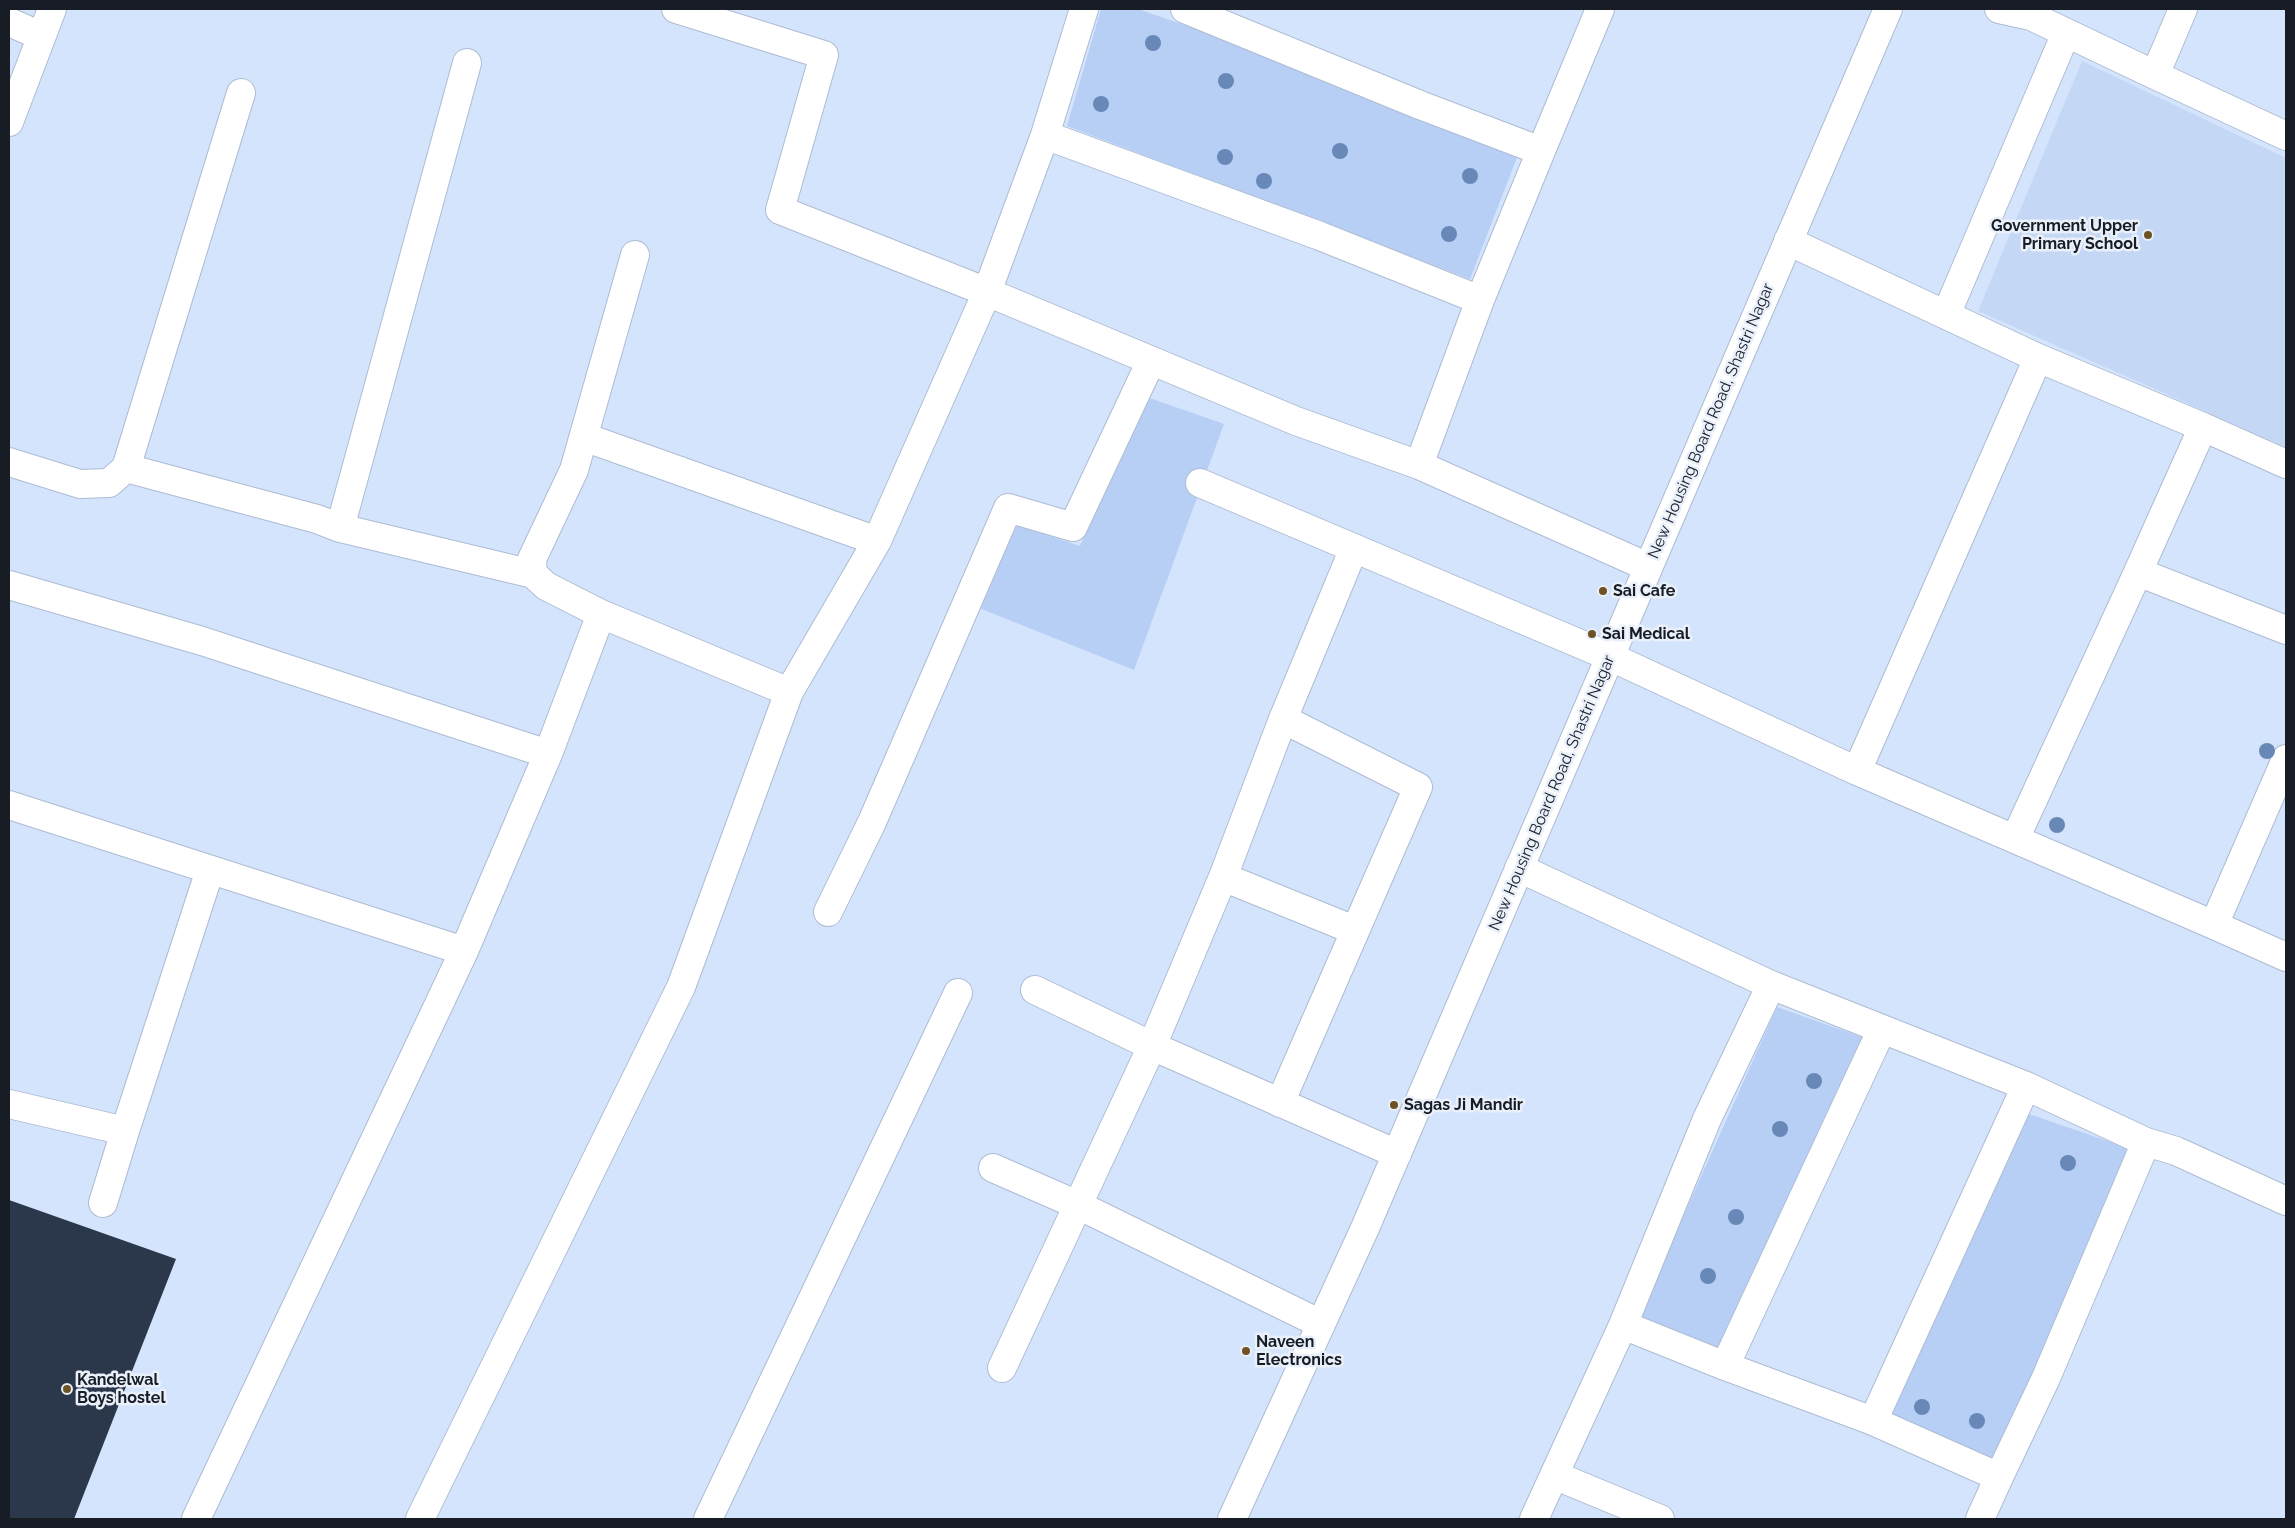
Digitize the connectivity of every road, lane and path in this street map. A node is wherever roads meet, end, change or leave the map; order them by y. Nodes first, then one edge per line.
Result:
1 (52, 9) edge
2 (676, 9) edge
3 (1084, 9) edge
4 (1185, 9) edge
5 (1600, 9) edge
6 (1888, 9) edge
7 (1999, 9) edge
8 (2183, 9) edge
9 (9, 22) edge
10 (2066, 33) junction
11 (41, 36) junction
12 (467, 63) dead end
13 (2155, 75) junction
14 (241, 94) dead end
15 (9, 122) edge
16 (1045, 135) junction
17 (2286, 136) edge
18 (1542, 151) junction
19 (1788, 241) junction
20 (635, 256) dead end
21 (987, 292) junction
22 (1480, 300) junction
23 (1946, 315) junction
24 (2038, 358) junction
25 (1151, 361) junction
26 (2203, 427) junction
27 (584, 437) junction
28 (9, 462) edge
29 (1419, 464) junction
30 (2286, 464) edge
31 (126, 468) junction
32 (1200, 483) dead end
33 (340, 528) junction
34 (878, 541) junction
35 (1354, 548) junction
36 (1648, 567) junction
37 (2138, 572) junction
38 (533, 574) junction
39 (9, 585) edge
40 (601, 614) junction
41 (2286, 630) edge
42 (1611, 656) junction
43 (789, 692) junction
44 (1283, 719) junction
45 (548, 754) junction
46 (2286, 760) edge
47 (1857, 771) junction
48 (9, 805) edge
49 (2015, 839) junction
50 (1519, 868) junction
51 (210, 870) junction
52 (1224, 877) junction
53 (828, 912) dead end
54 (2214, 925) junction
55 (1354, 930) junction
56 (464, 951) junction
57 (2286, 956) edge
58 (1771, 985) junction
59 (1035, 990) dead end
60 (958, 993) dead end
61 (1882, 1029) junction
62 (1152, 1046) junction
63 (2026, 1086) junction
64 (1280, 1103) junction
65 (9, 1104) edge
66 (125, 1131) junction
67 (2146, 1142) junction
68 (1397, 1154) junction
69 (993, 1168) dead end
70 (2286, 1201) edge
71 (103, 1203) dead end
72 (1080, 1206) junction
73 (1321, 1324) junction
74 (1624, 1325) junction
75 (1725, 1366) junction
76 (1002, 1368) dead end
77 (1873, 1421) junction
78 (1554, 1475) junction
79 (1999, 1477) junction
80 (196, 1519) edge
81 (420, 1519) edge
82 (708, 1519) edge
83 (1232, 1519) edge
84 (1534, 1519) edge
85 (1660, 1519) edge
86 (1980, 1519) edge

1 - 11 street
2 - 21 street
3 - 16 street
4 - 18 street
5 - 18 street
6 - 19 street, New Housing Board Road, Shastri Nagar
7 - 10 street
8 - 13 street
9 - 11 street
10 - 13 street
10 - 23 street
11 - 15 street
12 - 33 street
13 - 17 street
14 - 31 street
16 - 21 street
16 - 22 street
18 - 22 street
19 - 23 street
19 - 36 street, New Housing Board Road, Shastri Nagar
20 - 27 street
21 - 25 street
21 - 34 street
22 - 29 street
23 - 24 street
24 - 26 street
24 - 47 street
25 - 29 street
25 - 53 street
26 - 30 street
26 - 37 street
27 - 34 street
27 - 38 street
28 - 31 street
29 - 36 street
31 - 33 street
32 - 35 street
33 - 38 street
34 - 43 street
35 - 42 street
35 - 44 street
36 - 42 street, New Housing Board Road, Shastri Nagar
37 - 41 street
37 - 49 street
38 - 40 street
39 - 45 street
40 - 43 street
40 - 45 street
42 - 47 street
42 - 50 street, New Housing Board Road, Shastri Nagar
43 - 81 street
44 - 52 street
44 - 55 street
45 - 56 street
46 - 54 street
47 - 49 street
48 - 51 street
49 - 54 street
50 - 58 street
50 - 68 street, New Housing Board Road, Shastri Nagar
51 - 56 street
51 - 66 street
52 - 55 street
52 - 62 street
54 - 57 street
55 - 64 street
56 - 80 street
58 - 61 street
58 - 74 street
59 - 62 street
60 - 82 street
61 - 63 street
61 - 75 street
62 - 64 street
62 - 72 street
63 - 67 street
63 - 77 street
64 - 68 street
65 - 66 street
66 - 71 street
67 - 70 street
67 - 79 street
68 - 73 street, New Housing Board Road, Shastri Nagar
69 - 72 street
72 - 73 street
72 - 76 street
73 - 83 street, New Housing Board Road, Shastri Nagar
74 - 75 street
74 - 78 street
75 - 77 street
77 - 79 street
78 - 84 street
78 - 85 street
79 - 86 street

